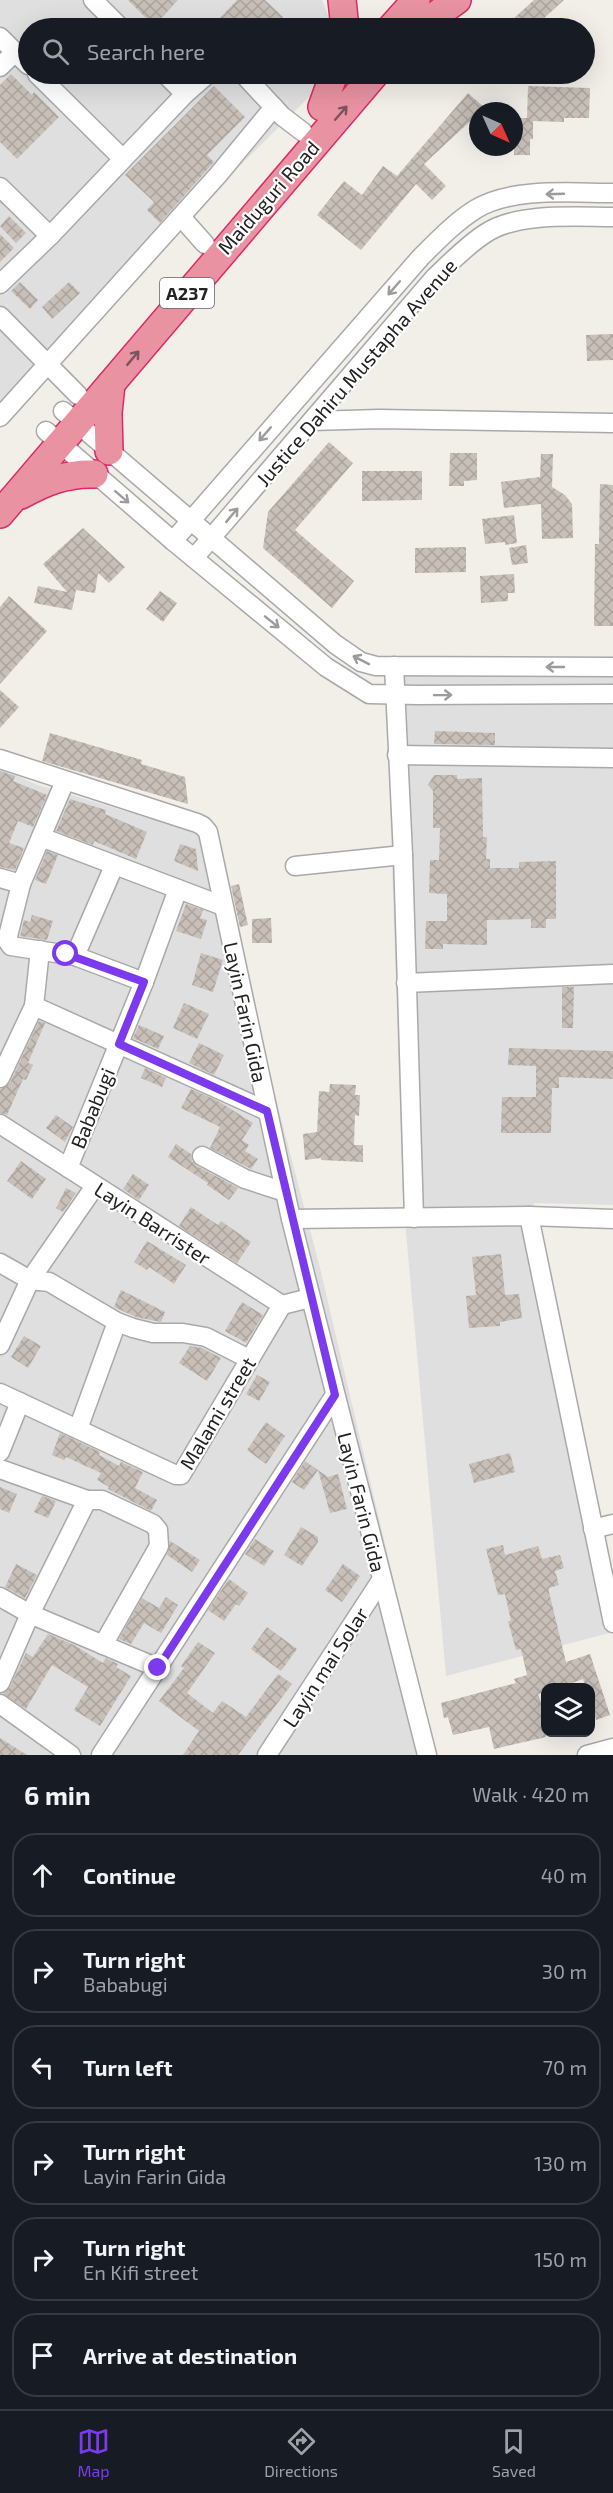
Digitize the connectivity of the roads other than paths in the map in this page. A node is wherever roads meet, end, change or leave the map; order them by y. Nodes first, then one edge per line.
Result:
1 (93, 0) edge
2 (342, 0) edge
3 (416, 0) edge
4 (457, 0) edge
5 (111, 18) edge
6 (344, 18) edge
7 (400, 18) edge
8 (432, 18) edge
9 (0, 37) edge
10 (15, 52) junction
11 (18, 55) edge
12 (0, 67) edge
13 (47, 84) edge
14 (175, 84) edge
15 (196, 84) edge
16 (252, 84) edge
17 (330, 84) edge
18 (342, 84) edge
19 (366, 84) edge
20 (185, 94) junction
21 (274, 107) junction
22 (322, 107) junction
23 (303, 132) junction
24 (122, 158) junction
25 (0, 187) edge
26 (613, 193) edge
27 (477, 208) junction
28 (181, 217) junction
29 (613, 217) edge
30 (488, 231) junction
31 (50, 236) junction
32 (205, 244) junction
33 (0, 284) edge
34 (0, 316) edge
35 (49, 364) junction
36 (111, 384) junction
37 (0, 417) edge
38 (65, 421) junction
39 (312, 421) junction
40 (613, 423) edge
41 (109, 451) junction
42 (94, 474) junction
43 (4, 500) edge
44 (191, 520) junction
45 (212, 538) junction
46 (173, 541) junction
47 (194, 558) junction
48 (394, 666) junction
49 (613, 667) edge
50 (613, 694) edge
51 (395, 695) junction
52 (397, 754) junction
53 (613, 758) edge
54 (0, 759) edge
55 (65, 781) junction
56 (41, 837) junction
57 (403, 855) junction
58 (114, 866) junction
59 (295, 866) dead end
60 (0, 878) edge
61 (21, 884) junction
62 (178, 889) junction
63 (223, 906) junction
64 (40, 950) junction
65 (75, 956) junction
66 (613, 974) edge
67 (144, 982) junction
68 (406, 982) junction
69 (34, 1006) junction
70 (119, 1044) junction
71 (0, 1078) edge
72 (267, 1111) junction
73 (0, 1124) edge
74 (202, 1156) dead end
75 (68, 1168) junction
76 (95, 1185) junction
77 (285, 1192) junction
78 (529, 1216) junction
79 (414, 1218) junction
80 (291, 1219) junction
81 (613, 1219) edge
82 (0, 1263) edge
83 (30, 1280) junction
84 (310, 1298) junction
85 (282, 1305) junction
86 (117, 1322) junction
87 (0, 1345) edge
88 (249, 1359) junction
89 (0, 1393) edge
90 (335, 1395) junction
91 (20, 1402) junction
92 (78, 1429) junction
93 (0, 1452) edge
94 (0, 1469) edge
95 (87, 1500) junction
96 (613, 1524) edge
97 (593, 1529) junction
98 (382, 1579) junction
99 (0, 1597) edge
100 (30, 1614) junction
101 (613, 1623) edge
102 (103, 1645) junction
103 (158, 1668) junction
104 (0, 1683) edge
105 (0, 1704) edge
106 (613, 1748) edge
107 (71, 1755) edge
108 (101, 1755) edge
109 (267, 1755) edge
110 (427, 1755) edge
111 (587, 1755) edge

1 - 5 street
2 - 6 highway
3 - 7 highway
4 - 8 highway
9 - 10 street
10 - 11 street
10 - 12 street
13 - 24 street
14 - 20 street
15 - 20 street
16 - 21 street
17 - 22 highway
18 - 22 highway, Maiduguri Road / A237
36 -> 19 highway, Maiduguri Road / A237
20 - 24 street
21 - 23 street
21 - 28 street
22 - 23 highway, Maiduguri Road / A237
23 - 32 highway, Maiduguri Road / A237
24 - 31 street
25 - 31 street
26 -> 27 street
27 - 30 street
27 -> 44 street
28 - 32 street
28 - 35 street
29 - 30 street, Justice Dahiru Mustapha Avenue
30 - 39 street, Justice Dahiru Mustapha Avenue
31 - 33 street
32 - 38 highway, Maiduguri Road / A237
34 - 35 street
35 - 37 street
35 - 38 street
36 - 38 highway, Maiduguri Road / A237
36 - 41 highway
38 - 41 street
38 - 42 street
38 - 43 highway, Maiduguri Road / A237
39 - 40 street
45 -> 39 street, Justice Dahiru Mustapha Avenue
41 - 44 street
42 - 43 highway
42 -> 46 street
44 - 45 street
44 - 46 street
45 - 47 street, Justice Dahiru Mustapha Avenue
48 -> 45 street
46 - 47 street
47 -> 51 street
49 -> 48 street
48 - 51 street
51 -> 50 street
51 - 52 street
52 - 53 street
52 - 57 street
54 - 55 street, Layin Farin Gida
55 - 56 street
55 - 63 street, Layin Farin Gida
56 - 58 street
56 - 61 street
57 - 59 street
57 - 68 street
58 - 62 street
58 - 65 street
60 - 61 street
61 - 64 street
62 - 63 street
62 - 67 street, Bababugi
63 - 72 street, Layin Farin Gida
64 - 65 street
64 - 69 street
65 - 67 street
66 - 68 street
67 - 70 street, Bababugi
68 - 79 street
69 - 70 street
69 - 71 street
70 - 72 street
70 - 75 street, Bababugi
72 - 77 street, Layin Farin Gida
73 - 75 street, Layin Barrister
74 - 77 street
75 - 76 street, Layin Barrister
76 - 83 street
76 - 85 street, Layin Barrister
77 - 80 street, Layin Farin Gida
78 - 79 street
78 - 81 street
78 - 97 street
79 - 80 street
80 - 84 street, Layin Farin Gida
82 - 83 street
83 - 86 street
83 - 87 street
84 - 85 street
84 - 90 street, Layin Farin Gida
85 - 88 street, Malami street
86 - 88 street
86 - 92 street
88 - 92 street, Malami street
89 - 91 street, Malami street
90 - 98 street, Layin Farin Gida
90 - 103 street
91 - 92 street, Malami street
91 - 93 street
94 - 95 street
95 - 100 street
95 - 102 street
96 - 97 street
97 - 101 street
98 - 109 street, Layin mai Solar
98 - 110 street, Layin Farin Gida
99 - 100 street
100 - 102 street
100 - 104 street
102 - 103 street
103 - 108 street
105 - 107 street
106 - 111 street

